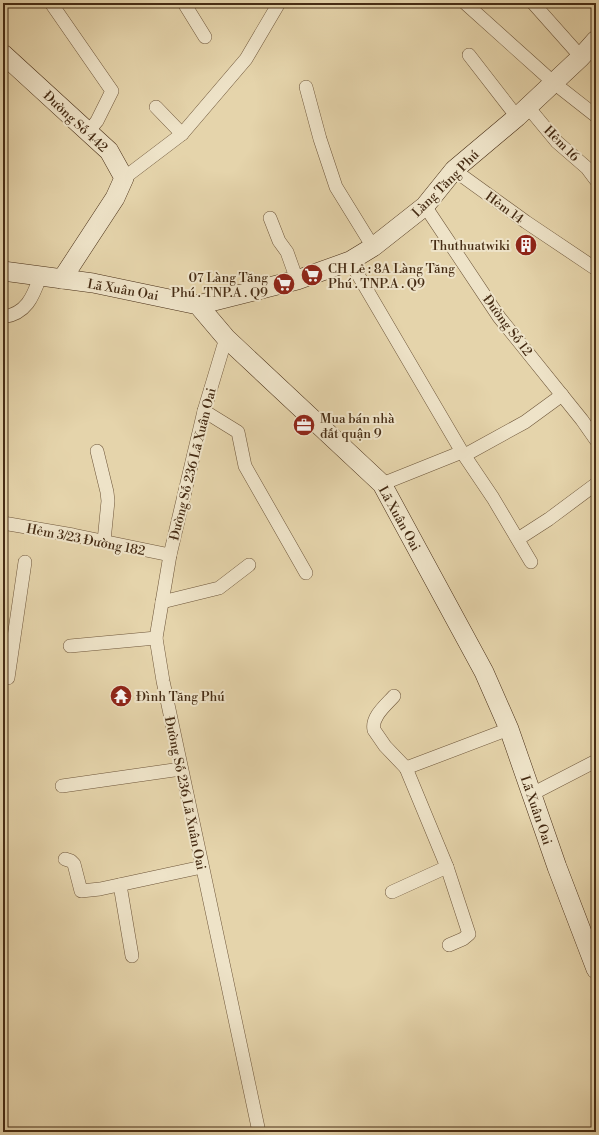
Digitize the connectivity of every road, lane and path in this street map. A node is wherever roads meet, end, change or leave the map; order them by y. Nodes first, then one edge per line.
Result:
1 (52, 3) edge
2 (184, 3) edge
3 (279, 3) edge
4 (465, 3) edge
5 (532, 3) edge
6 (206, 38) dead end
7 (596, 40) edge
8 (3, 54) edge
9 (469, 55) dead end
10 (581, 58) junction
11 (554, 83) junction
12 (306, 87) dead end
13 (156, 107) dead end
14 (522, 112) junction
15 (596, 116) edge
16 (88, 132) junction
17 (182, 134) junction
18 (454, 170) junction
19 (124, 178) junction
20 (596, 180) edge
21 (424, 206) junction
22 (270, 218) dead end
23 (373, 247) junction
24 (350, 261) junction
25 (596, 269) edge
26 (3, 271) edge
27 (40, 277) junction
28 (62, 279) junction
29 (297, 280) junction
30 (198, 305) junction
31 (3, 317) edge
32 (226, 338) junction
33 (562, 395) junction
34 (204, 411) junction
35 (596, 440) edge
36 (96, 451) dead end
37 (464, 454) junction
38 (382, 484) junction
39 (596, 484) edge
40 (3, 523) edge
41 (518, 539) junction
42 (104, 542) junction
43 (170, 555) junction
44 (25, 562) dead end
45 (531, 562) dead end
46 (249, 566) dead end
47 (306, 573) dead end
48 (162, 602) junction
49 (156, 638) junction
50 (70, 646) dead end
51 (8, 678) dead end
52 (394, 696) dead end
53 (509, 729) junction
54 (596, 762) edge
55 (406, 768) junction
56 (181, 769) junction
57 (62, 786) dead end
58 (532, 794) junction
59 (65, 860) dead end
60 (447, 867) junction
61 (202, 868) junction
62 (120, 885) junction
63 (392, 892) dead end
64 (590, 939) edge
65 (449, 945) dead end
66 (132, 956) dead end
67 (596, 970) edge
68 (259, 1132) edge

1 - 16 street
2 - 6 street
3 - 17 street
4 - 11 street
5 - 10 street
7 - 10 main road, Làng Tăng Phú
8 - 16 main road, Đường Số 442
9 - 14 street, Hẻm 16
10 - 11 main road, Làng Tăng Phú
11 - 14 main road, Làng Tăng Phú
11 - 15 street
12 - 23 street
13 - 17 street
14 - 18 main road, Làng Tăng Phú
14 - 20 street, Hẻm 16
16 - 19 main road, Đường Số 442
17 - 19 street
18 - 21 main road, Làng Tăng Phú
18 - 25 street, Hẻm 14
19 - 28 main road
21 - 23 main road, Làng Tăng Phú
21 - 33 street, Đường Số 12
22 - 29 street
23 - 24 main road, Làng Tăng Phú
24 - 29 main road, Làng Tăng Phú
24 - 37 street
26 - 27 main road, Lã Xuân Oai
27 - 28 main road, Lã Xuân Oai
27 - 31 street
28 - 30 main road, Lã Xuân Oai
29 - 30 main road, Làng Tăng Phú
30 - 32 main road, Lã Xuân Oai
32 - 34 street, Đường Số 236 Lã Xuân Oai
32 - 38 main road, Lã Xuân Oai
33 - 35 street, Đường Số 12
33 - 37 street
34 - 43 street, Đường Số 236 Lã Xuân Oai
34 - 47 street
36 - 42 street
37 - 38 street
37 - 41 street
38 - 53 main road, Lã Xuân Oai
39 - 41 street
40 - 42 street, Hẻm 3/23 Đường 182
41 - 45 street
42 - 43 street, Hẻm 3/23 Đường 182
43 - 48 street, Đường Số 236 Lã Xuân Oai
44 - 51 street
46 - 48 street
48 - 49 street, Đường Số 236 Lã Xuân Oai
49 - 50 street
49 - 56 street, Đường Số 236 Lã Xuân Oai
52 - 55 street
53 - 55 street
53 - 58 main road, Lã Xuân Oai
54 - 58 street
55 - 60 street
56 - 57 street
56 - 61 street, Đường Số 236 Lã Xuân Oai
58 - 64 main road, Lã Xuân Oai
59 - 62 street
60 - 63 street
60 - 65 street
61 - 62 street
61 - 68 street, Đường Số 236 Lã Xuân Oai
62 - 66 street
64 - 67 main road, Lã Xuân Oai

